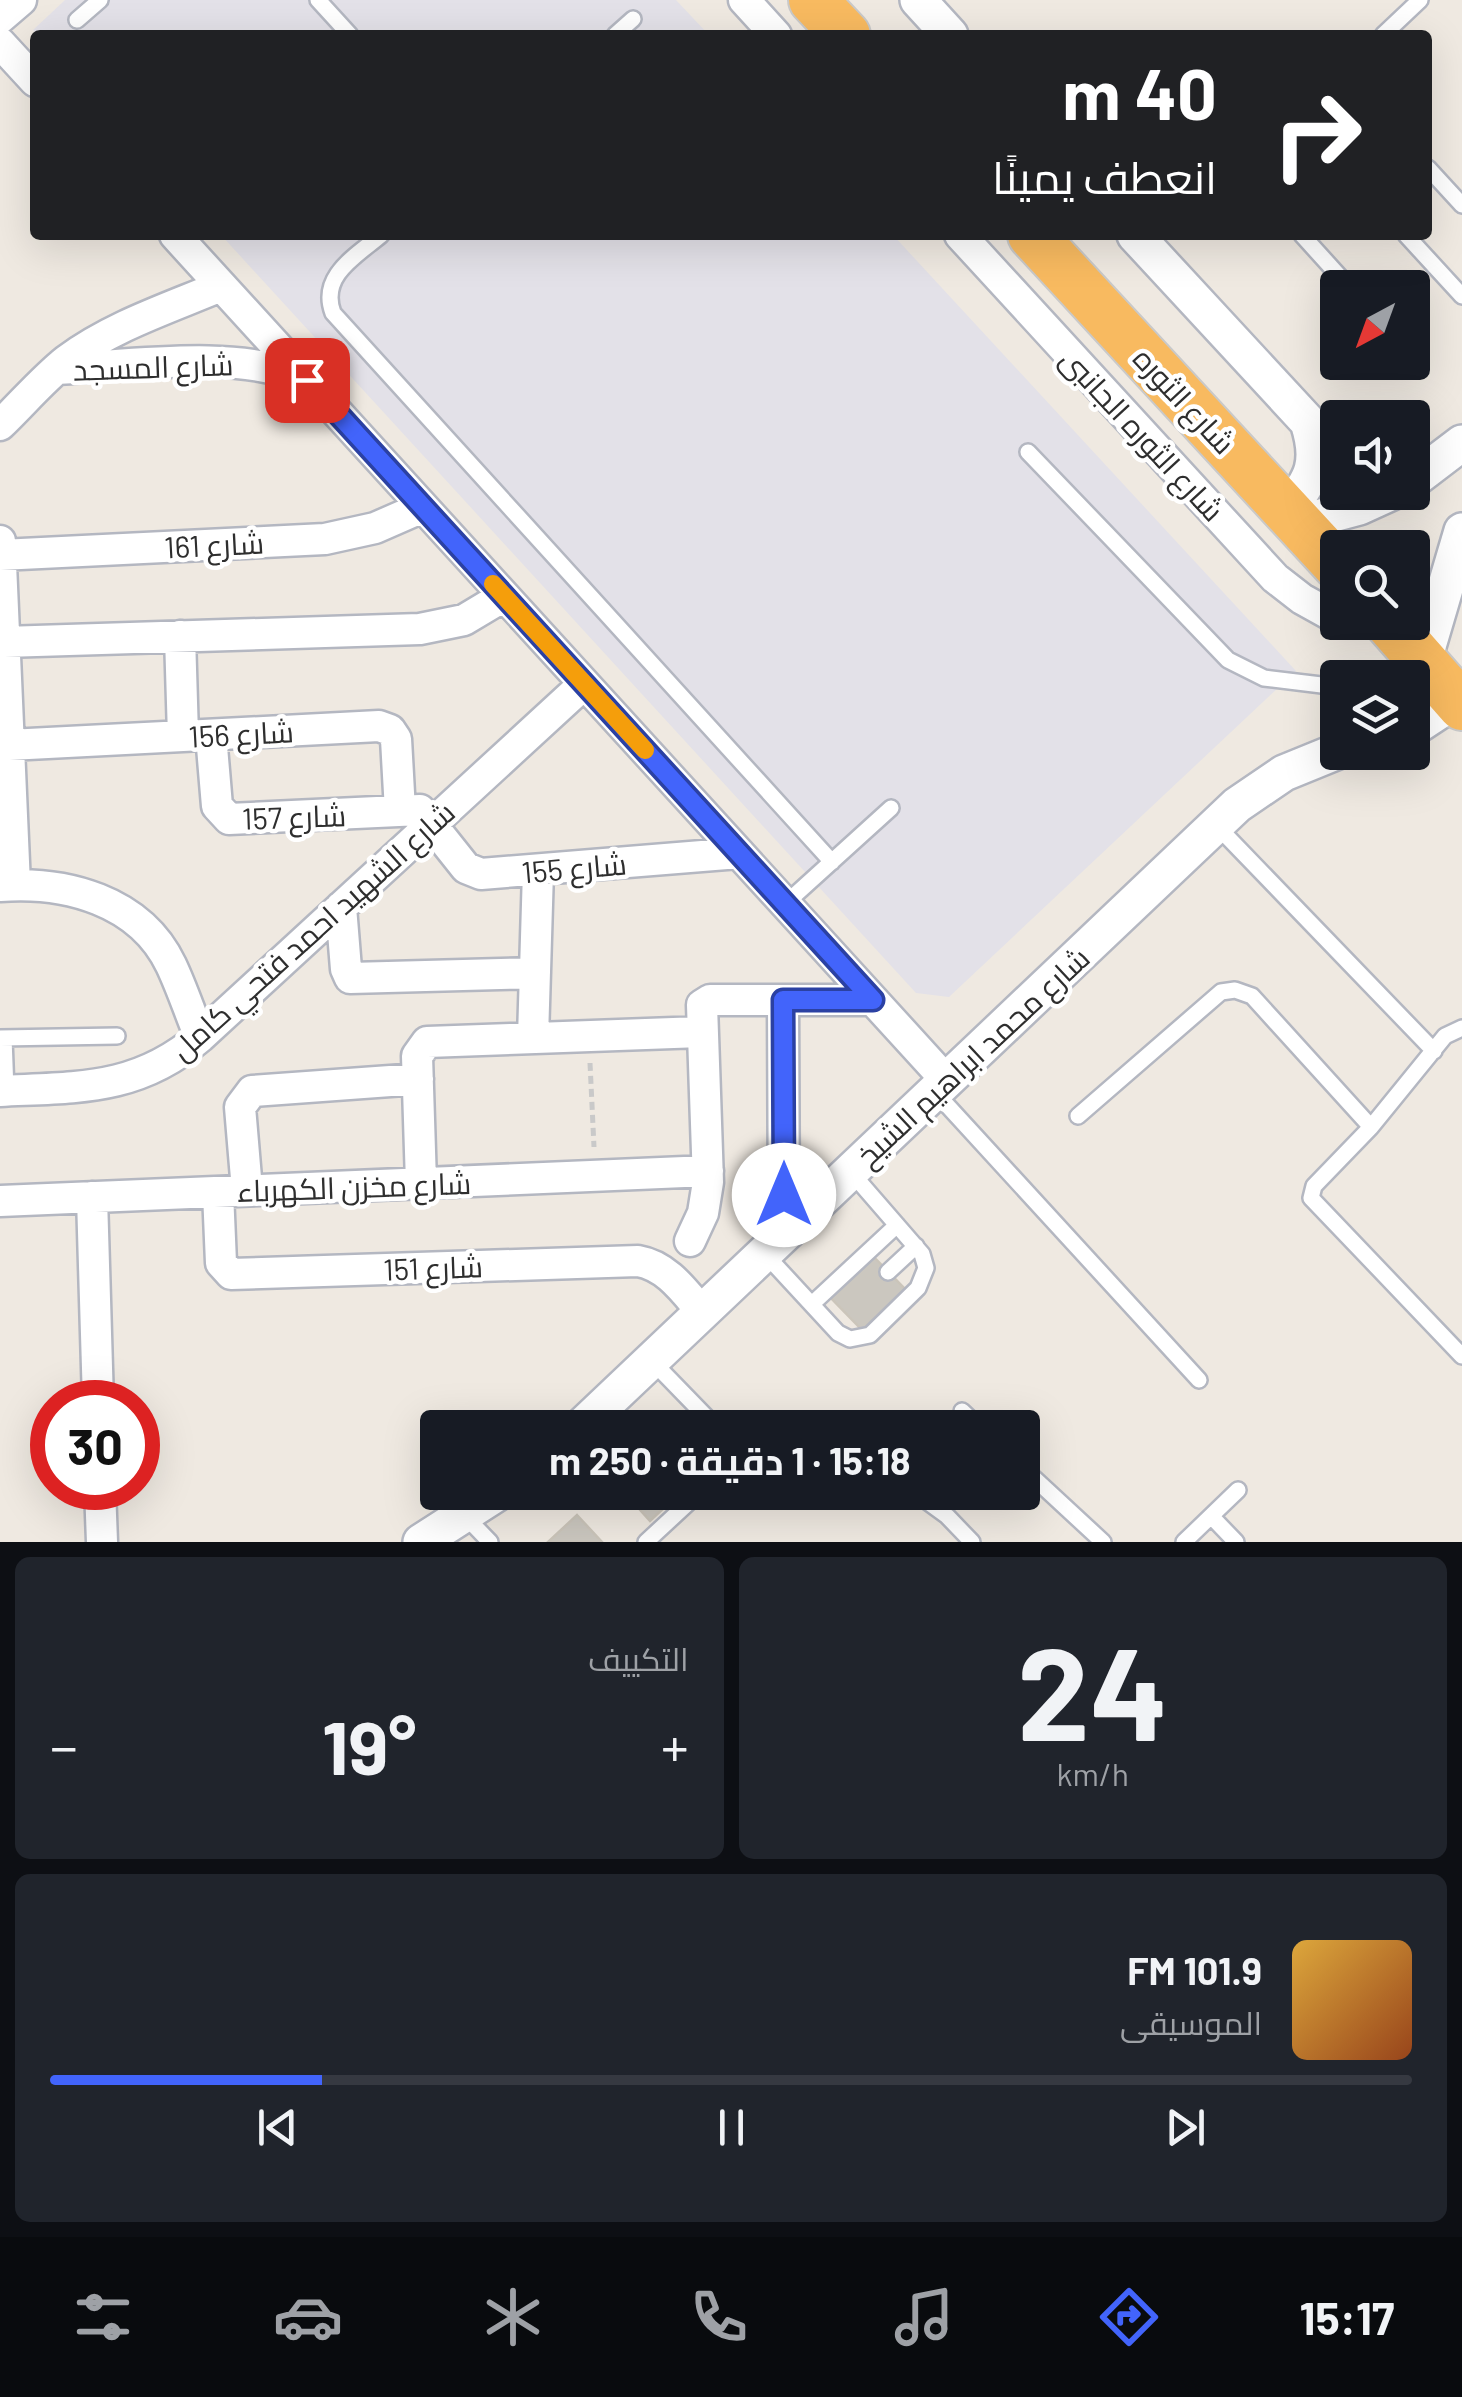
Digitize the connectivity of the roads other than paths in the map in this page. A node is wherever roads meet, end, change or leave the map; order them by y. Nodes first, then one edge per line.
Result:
1 (21, 0) edge
2 (100, 0) edge
3 (318, 0) edge
4 (744, 0) edge
5 (814, 0) edge
6 (918, 0) edge
7 (1420, 0) edge
8 (0, 18) edge
9 (77, 20) dead end
10 (633, 20) dead end
11 (345, 30) edge
12 (621, 30) edge
13 (771, 30) edge
14 (841, 30) edge
15 (945, 30) edge
16 (1388, 30) edge
17 (0, 42) edge
18 (30, 75) edge
19 (1432, 172) edge
20 (1462, 205) edge
21 (180, 240) edge
22 (375, 240) edge
23 (965, 240) edge
24 (1037, 240) edge
25 (1140, 240) edge
26 (1307, 240) edge
27 (1411, 240) edge
28 (1334, 270) edge
29 (221, 286) junction
30 (1462, 296) edge
31 (57, 369) junction
32 (307, 380) junction
33 (0, 425) edge
34 (1462, 443) edge
35 (1028, 452) dead end
36 (1430, 467) edge
37 (422, 507) junction
38 (1336, 510) edge
39 (1293, 516) junction
40 (1462, 531) edge
41 (0, 541) edge
42 (1320, 546) edge
43 (0, 555) edge
44 (504, 596) junction
45 (1320, 609) edge
46 (180, 636) junction
47 (4, 642) junction
48 (1406, 650) edge
49 (584, 684) junction
50 (1320, 685) edge
51 (1460, 700) edge
52 (1430, 718) edge
53 (197, 735) junction
54 (9, 745) junction
55 (1320, 759) edge
56 (892, 808) dead end
57 (400, 811) junction
58 (440, 816) junction
59 (1216, 825) junction
60 (739, 853) junction
61 (832, 862) junction
62 (538, 871) junction
63 (8, 885) edge
64 (785, 904) junction
65 (342, 907) junction
66 (535, 973) junction
67 (783, 1000) junction
68 (873, 1000) junction
69 (1462, 1028) edge
70 (701, 1032) junction
71 (117, 1036) dead end
72 (200, 1037) junction
73 (2, 1038) edge
74 (533, 1038) junction
75 (1434, 1051) junction
76 (418, 1079) junction
77 (940, 1086) junction
78 (3, 1091) edge
79 (1078, 1116) dead end
80 (1371, 1127) junction
81 (708, 1171) junction
82 (850, 1171) junction
83 (421, 1183) junction
84 (232, 1191) junction
85 (92, 1197) junction
86 (0, 1202) edge
87 (897, 1225) junction
88 (690, 1242) dead end
89 (774, 1244) junction
90 (916, 1246) junction
91 (888, 1272) dead end
92 (812, 1304) junction
93 (702, 1312) junction
94 (845, 1312) dead end
95 (830, 1326) junction
96 (1462, 1356) edge
97 (651, 1360) junction
98 (97, 1380) edge
99 (1199, 1380) dead end
100 (599, 1410) edge
101 (700, 1410) edge
102 (1040, 1484) edge
103 (1238, 1490) dead end
104 (101, 1510) edge
105 (473, 1510) edge
106 (681, 1510) edge
107 (939, 1510) edge
108 (1211, 1516) junction
109 (442, 1532) edge
110 (102, 1542) edge
111 (490, 1542) edge
112 (646, 1542) edge
113 (972, 1542) edge
114 (1103, 1542) edge
115 (1184, 1542) edge
116 (1236, 1542) edge

1 - 8 street
2 - 9 lane
3 - 11 lane
4 - 13 street
5 - 14 highway
6 - 15 street
7 - 16 lane
10 - 12 lane
17 - 18 street
19 - 20 lane
21 - 29 street
22 - 61 lane
23 - 45 street, شارع الثوره الجانبى
24 - 39 highway, شارع الثوره
25 - 39 street
26 - 28 lane
27 - 30 lane
29 - 31 street, شارع المسجد
29 - 32 street
31 - 32 street, شارع المسجد
31 - 33 street, شارع المسجد
32 - 37 street
34 - 36 street
35 - 50 lane
37 - 43 street, شارع 161
37 - 44 street
38 - 39 street
39 - 42 highway, شارع الثوره
40 - 48 street
41 - 43 street
43 - 47 street
44 - 46 street
44 - 49 street
46 - 47 street
46 - 53 street, شارع 157
47 - 54 street
48 - 51 highway
49 - 58 street, شارع الشهيد احمد فتحي كامل
49 - 60 street
51 - 52 street
53 - 54 street, شارع 156
53 - 57 street, شارع 157
53 - 57 street, شارع 156
54 - 63 street
55 - 59 street, شارع محمد ابراهيم الشيخ
56 - 61 lane
57 - 58 street, شارع 157
58 - 62 street, شارع 155
58 - 65 street, شارع الشهيد احمد فتحي كامل
59 - 75 lane
59 - 77 street, شارع محمد ابراهيم الشيخ
60 - 62 street, شارع 155
60 - 64 street
61 - 64 lane
62 - 66 street
63 - 72 street
64 - 68 street
65 - 66 street
65 - 72 street, شارع الشهيد احمد فتحي كامل
66 - 74 street
67 - 68 street
67 - 70 street
67 - 89 street
68 - 77 street
69 - 75 lane
70 - 74 street
70 - 81 street
71 - 73 lane
72 - 78 street, شارع الشهيد احمد فتحي كامل
73 - 78 lane
74 - 76 street
75 - 80 lane
76 - 83 street
76 - 84 street
77 - 82 street, شارع محمد ابراهيم الشيخ
77 - 99 lane
79 - 80 lane
80 - 96 lane
81 - 83 street, شارع مخزن الكهرباء
81 - 88 street
82 - 87 lane
82 - 89 street, شارع محمد ابراهيم الشيخ
83 - 84 street, شارع مخزن الكهرباء
84 - 85 street, شارع مخزن الكهرباء
84 - 93 street, شارع 151
85 - 86 street, شارع مخزن الكهرباء
85 - 98 street
87 - 90 lane
87 - 92 lane
89 - 92 lane
89 - 93 street, شارع محمد ابراهيم الشيخ
90 - 91 lane
90 - 95 lane
92 - 95 lane
93 - 97 street, شارع محمد ابراهيم الشيخ
94 - 95 lane
97 - 100 street, شارع محمد ابراهيم الشيخ
97 - 101 lane
102 - 114 lane
103 - 108 lane
104 - 110 street
105 - 109 street
106 - 112 lane
107 - 113 lane
108 - 115 lane
108 - 116 lane
109 - 111 lane

